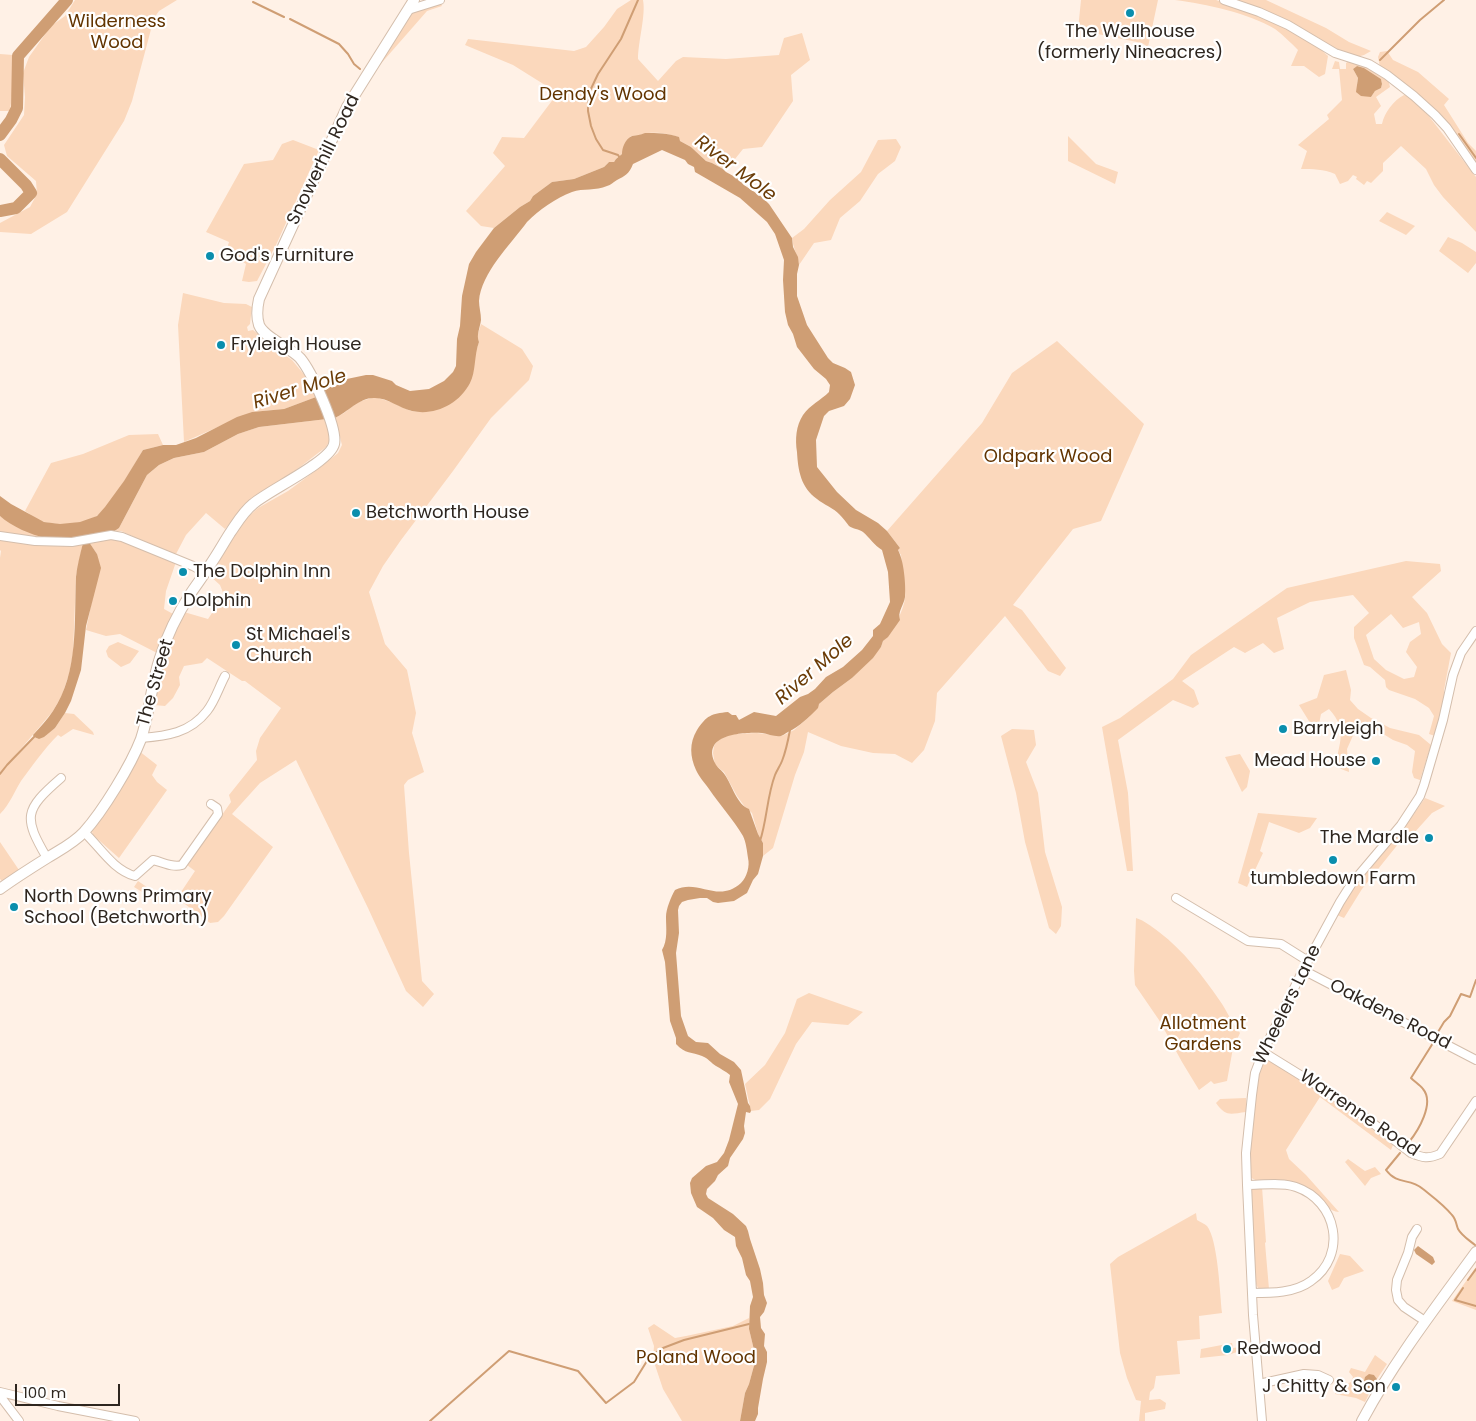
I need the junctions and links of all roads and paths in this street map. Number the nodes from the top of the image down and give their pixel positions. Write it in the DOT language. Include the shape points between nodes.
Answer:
graph roads {
  1 [pos="414,0"];
  2 [pos="437,0"];
  3 [pos="1224,0"];
  4 [pos="408,10"];
  5 [pos="1476,170"];
  6 [pos="332,423"];
  7 [pos="0,536"];
  8 [pos="205,573"];
  9 [pos="1476,631"];
  10 [pos="225,676"];
  11 [pos="141,738"];
  12 [pos="60,778"];
  13 [pos="211,804"];
  14 [pos="84,832"];
  15 [pos="47,858"];
  16 [pos="0,889"];
  17 [pos="1176,898"];
  18 [pos="1308,960"];
  19 [pos="1303,970"];
  20 [pos="1263,1052"];
  21 [pos="1476,1060"];
  22 [pos="1476,1101"];
  23 [pos="1247,1186"];
  24 [pos="1417,1229"];
  25 [pos="1476,1252"];
  26 [pos="1252,1293"];
  27 [pos="1425,1321"];
  28 [pos="1329,1380"];
  29 [pos="1259,1384"];
  30 [pos="0,1392"];
  31 [pos="0,1396"];
  32 [pos="19,1421"];
  33 [pos="135,1421"];
  34 [pos="1262,1421"];
  35 [pos="1362,1421"];
  1 -- 4 [label="street, Snowerhill Road"];
  2 -- 4 [label="street"];
  3 -- 5 [label="street" via="1288,25 1335,53 1369,64 1387,75 1435,115"];
  4 -- 6 [label="street, Snowerhill Road" via="347,107 259,299 259,327 299,357"];
  6 -- 8 [label="street, The Street" via="335,434 330,452 253,503"];
  7 -- 8 [label="street" via="72,542 111,535"];
  8 -- 11 [label="street, The Street" via="166,640"];
  9 -- 18 [label="street, Wheelers Lane" via="1461,653 1453,675 1420,796 1401,825 1352,883"];
  10 -- 11 [label="street" via="208,711 195,723 179,732"];
  11 -- 14 [label="street, The Street" via="124,773"];
  12 -- 15 [label="street" via="35,803 31,815 34,835"];
  13 -- 14 [label="street" via="217,808 218,814 182,865 174,867 153,860 135,876 118,867"];
  14 -- 15 [label="street, The Street"];
  15 -- 16 [label="street, The Street"];
  17 -- 18 [label="street" via="1248,941 1281,944"];
  18 -- 19 [label="street, Wheelers Lane"];
  19 -- 20 [label="street, Wheelers Lane"];
  19 -- 21 [label="street, Oakdene Road"];
  20 -- 22 [label="street, Warrenne Road" via="1352,1107 1422,1158 1440,1154"];
  20 -- 23 [label="street, Wheelers Lane" via="1255,1073 1252,1095 1246,1153"];
  23 -- 26 [label="street, Wheelers Lane"];
  23 -- 26 [label="street" via="1286,1185 1304,1190 1322,1205 1333,1230 1331,1256 1312,1281 1297,1289"];
  24 -- 27 [label="street" via="1396,1290 1398,1300"];
  25 -- 27 [label="street"];
  26 -- 29 [label="street, Wheelers Lane"];
  27 -- 35 [label="street" via="1376,1394"];
  28 -- 29 [label="street" via="1304,1374"];
  29 -- 34 [label="street, Wheelers Lane"];
  30 -- 33 [label="street"];
  31 -- 32 [label="street"];
}
